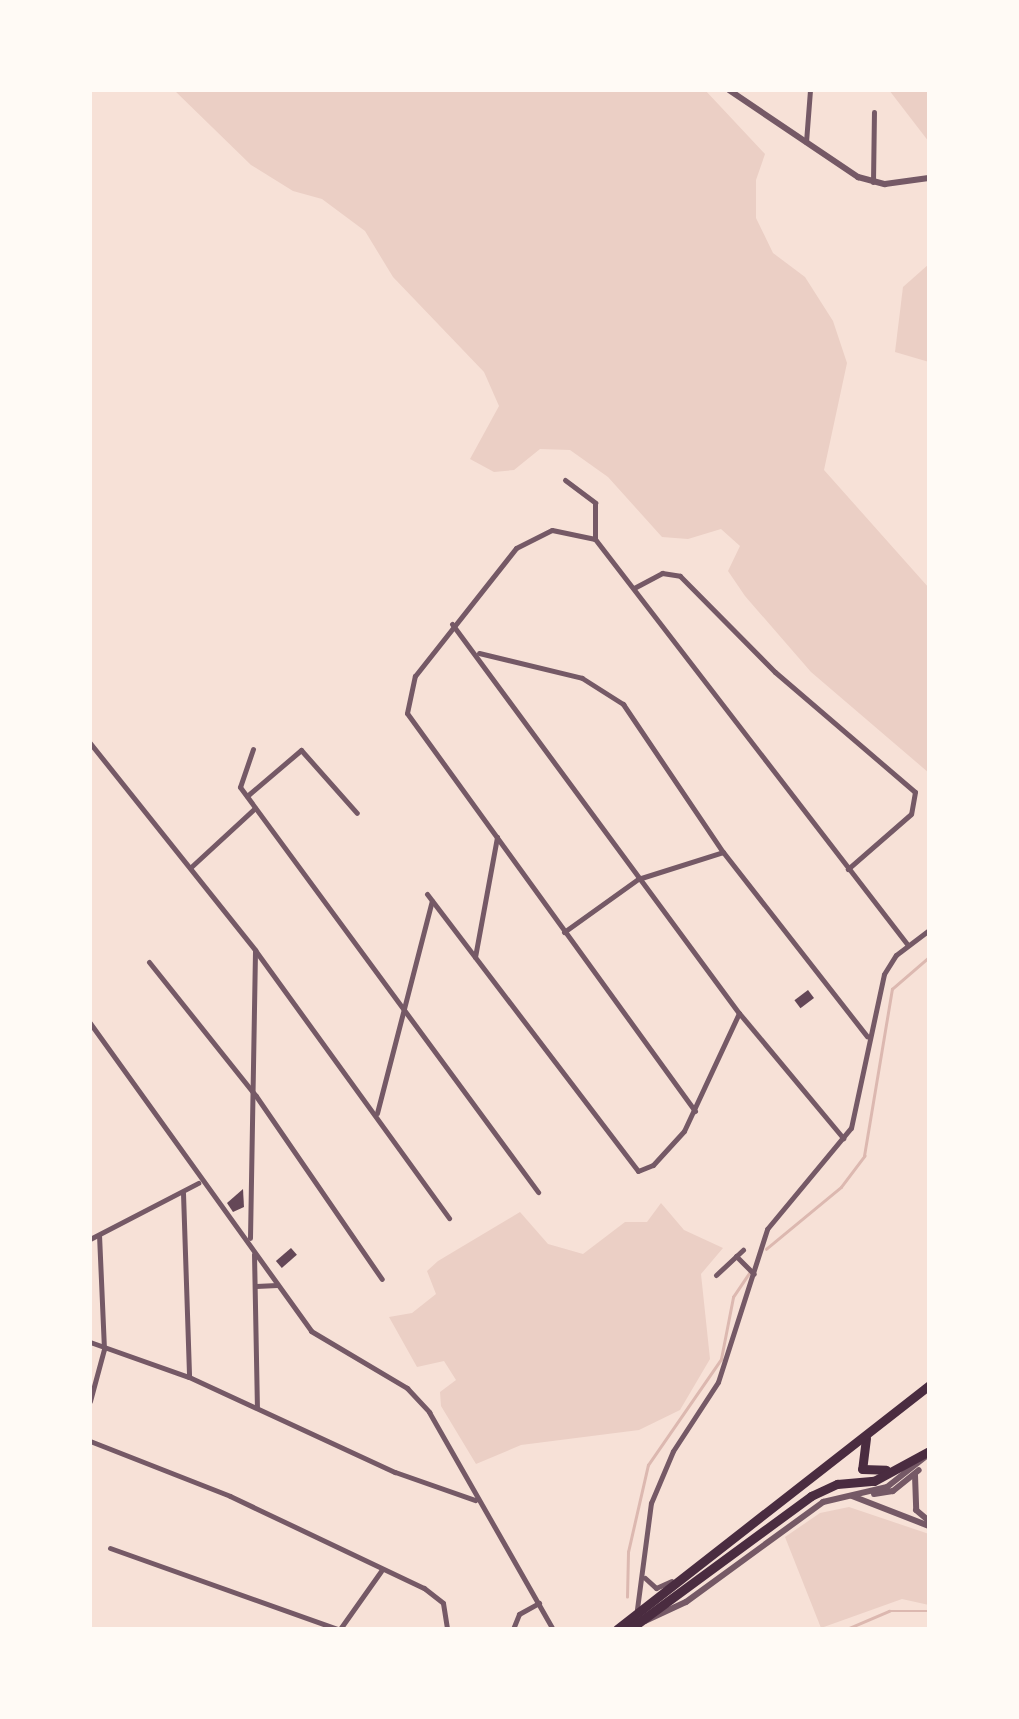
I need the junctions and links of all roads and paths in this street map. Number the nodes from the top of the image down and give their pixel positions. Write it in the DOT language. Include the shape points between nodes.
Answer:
graph roads {
  1 [pos="729,90"];
  2 [pos="810,90"];
  3 [pos="874,112"];
  4 [pos="806,145"];
  5 [pos="929,178"];
  6 [pos="873,182"];
  7 [pos="565,480"];
  8 [pos="595,539"];
  9 [pos="634,588"];
  10 [pos="452,624"];
  11 [pos="476,652"];
  12 [pos="90,744"];
  13 [pos="253,749"];
  14 [pos="248,796"];
  15 [pos="256,808"];
  16 [pos="356,812"];
  17 [pos="497,837"];
  18 [pos="723,852"];
  19 [pos="191,867"];
  20 [pos="848,869"];
  21 [pos="638,879"];
  22 [pos="929,930"];
  23 [pos="564,932"];
  24 [pos="907,944"];
  25 [pos="255,950"];
  26 [pos="475,957"];
  27 [pos="149,962"];
  28 [pos="400,1007"];
  29 [pos="738,1013"];
  30 [pos="90,1023"];
  31 [pos="867,1036"];
  32 [pos="256,1096"];
  33 [pos="695,1111"];
  34 [pos="378,1114"];
  35 [pos="843,1138"];
  36 [pos="199,1182"];
  37 [pos="538,1192"];
  38 [pos="183,1194"];
  39 [pos="449,1218"];
  40 [pos="98,1236"];
  41 [pos="90,1238"];
  42 [pos="250,1238"];
  43 [pos="743,1250"];
  44 [pos="254,1251"];
  45 [pos="736,1256"];
  46 [pos="754,1274"];
  47 [pos="716,1275"];
  48 [pos="382,1279"];
  49 [pos="256,1286"];
  50 [pos="280,1286"];
  51 [pos="90,1342"];
  52 [pos="104,1348"];
  53 [pos="189,1376"];
  54 [pos="929,1388"];
  55 [pos="90,1401"];
  56 [pos="256,1408"];
  57 [pos="866,1435"];
  58 [pos="90,1441"];
  59 [pos="929,1454"];
  60 [pos="910,1462"];
  61 [pos="915,1475"];
  62 [pos="868,1493"];
  63 [pos="850,1495"];
  64 [pos="478,1500"];
  65 [pos="929,1524"];
  66 [pos="110,1548"];
  67 [pos="704,1560"];
  68 [pos="381,1571"];
  69 [pos="644,1575"];
  70 [pos="539,1603"];
  71 [pos="636,1612"];
  72 [pos="632,1627"];
  73 [pos="338,1629"];
  74 [pos="448,1629"];
  75 [pos="513,1629"];
  76 [pos="553,1629"];
  77 [pos="617,1629"];
  1 -- 4 [label="street"];
  2 -- 4 [label="street"];
  3 -- 6 [label="street"];
  4 -- 6 [label="street"];
  5 -- 6 [label="street"];
  7 -- 8 [label="street" via="594,504"];
  8 -- 9 [label="street"];
  8 -- 10 [label="street" via="552,530 528,540 500,562"];
  9 -- 20 [label="street"];
  9 -- 20 [label="street" via="662,573 688,582 788,684 915,792 911,814"];
  10 -- 11 [label="street"];
  10 -- 17 [label="street" via="416,676 406,706"];
  11 -- 18 [label="street" via="601,686 652,743"];
  11 -- 21 [label="street"];
  12 -- 19 [label="street"];
  13 -- 14 [label="street" via="238,780"];
  14 -- 15 [label="street"];
  14 -- 16 [label="street" via="301,750"];
  15 -- 19 [label="street"];
  15 -- 28 [label="street"];
  17 -- 23 [label="street"];
  17 -- 26 [label="street"];
  18 -- 21 [label="street"];
  18 -- 31 [label="street"];
  19 -- 25 [label="street"];
  20 -- 24 [label="street"];
  21 -- 23 [label="street"];
  21 -- 29 [label="street"];
  22 -- 24 [label="street"];
  23 -- 33 [label="street"];
  24 -- 31 [label="street" via="884,974"];
  25 -- 32 [label="street"];
  25 -- 34 [label="street"];
  26 -- 28 [label="street" via="430,897"];
  26 -- 33 [label="street" via="628,1164 642,1171 653,1165"];
  27 -- 32 [label="street"];
  28 -- 34 [label="street"];
  28 -- 37 [label="street"];
  29 -- 33 [label="street"];
  29 -- 35 [label="street"];
  30 -- 36 [label="street"];
  31 -- 35 [label="street" via="851,1128"];
  32 -- 42 [label="street"];
  32 -- 48 [label="street"];
  34 -- 39 [label="street"];
  35 -- 46 [label="street" via="767,1228"];
  36 -- 38 [label="street"];
  36 -- 42 [label="street"];
  38 -- 40 [label="street"];
  38 -- 53 [label="street"];
  40 -- 41 [label="street"];
  40 -- 52 [label="street"];
  42 -- 44 [label="street"];
  43 -- 45 [label="street"];
  44 -- 49 [label="street"];
  44 -- 50 [label="street"];
  45 -- 46 [label="street"];
  45 -- 47 [label="street"];
  46 -- 69 [label="street" via="718,1382 673,1450 651,1503"];
  49 -- 50 [label="street"];
  49 -- 56 [label="street"];
  50 -- 64 [label="street" via="318,1339 380,1370 420,1401"];
  51 -- 52 [label="street"];
  52 -- 53 [label="street"];
  52 -- 55 [label="street"];
  53 -- 56 [label="street"];
  54 -- 57 [label="highway"];
  56 -- 64 [label="street" via="395,1472"];
  57 -- 60 [label="highway" via="860,1462 866,1473"];
  57 -- 67 [label="highway"];
  58 -- 68 [label="street" via="230,1496"];
  59 -- 60 [label="highway"];
  59 -- 61 [label="street"];
  59 -- 62 [label="street" via="903,1478"];
  60 -- 72 [label="highway" via="874,1480 837,1484 810,1496"];
  61 -- 62 [label="street" via="893,1491"];
  61 -- 65 [label="street" via="914,1502"];
  62 -- 63 [label="street"];
  63 -- 65 [label="street"];
  63 -- 72 [label="street" via="823,1502 686,1602"];
  64 -- 70 [label="street"];
  66 -- 73 [label="street"];
  67 -- 69 [label="street" via="660,1588"];
  67 -- 71 [label="highway"];
  68 -- 73 [label="street"];
  68 -- 74 [label="street" via="437,1596"];
  69 -- 71 [label="street"];
  70 -- 75 [label="street" via="519,1614"];
  70 -- 76 [label="street"];
  71 -- 77 [label="highway"];
}
